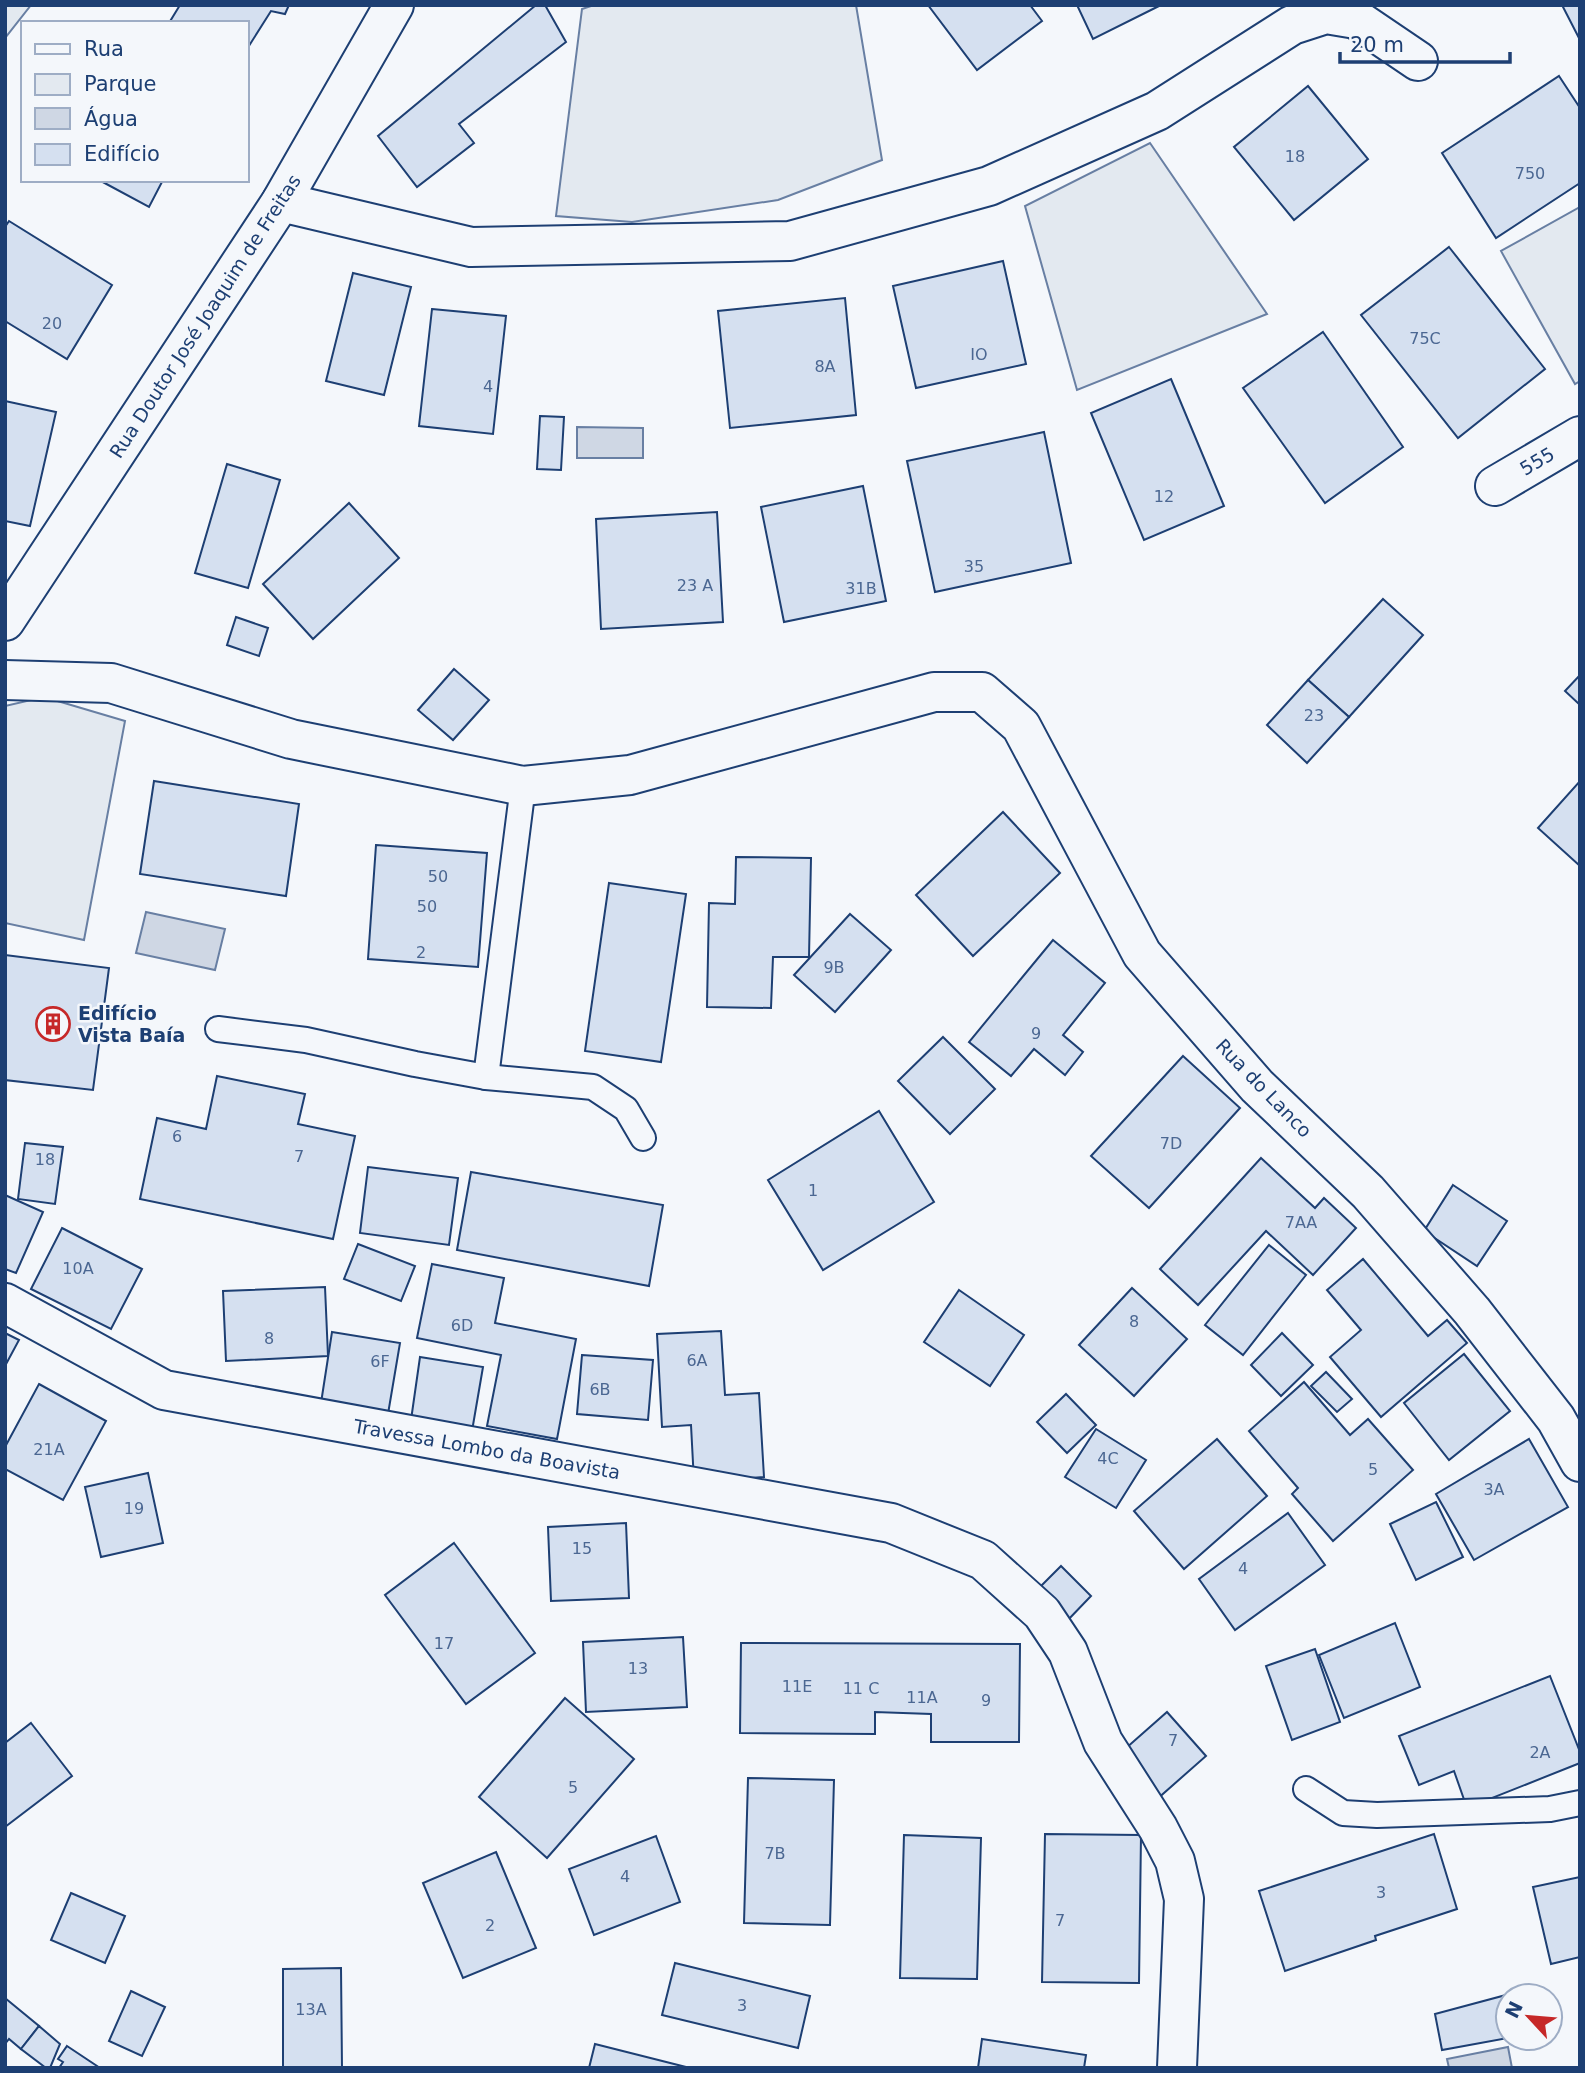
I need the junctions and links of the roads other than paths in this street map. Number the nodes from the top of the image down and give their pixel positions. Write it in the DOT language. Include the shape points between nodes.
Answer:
graph roads {
  1 [pos="394,5"];
  2 [pos="1418,61"];
  3 [pos="281,202"];
  4 [pos="1580,436"];
  5 [pos="1495,486"];
  6 [pos="5,621"];
  7 [pos="5,680"];
  8 [pos="523,786"];
  9 [pos="218,1029"];
  10 [pos="486,1077"];
  11 [pos="643,1138"];
  12 [pos="5,1303"];
  13 [pos="1580,1462"];
  14 [pos="1307,1789"];
  15 [pos="1580,1803"];
  16 [pos="1177,2068"];
  1 -- 3 [label="street, Rua Doutor José Joaquim de Freitas"];
  2 -- 3 [label="street" via="1356,19 1326,14 1292,25 1157,111 989,186 790,241 471,247"];
  3 -- 6 [label="street, Rua Doutor José Joaquim de Freitas"];
  4 -- 5 [label="street, 555"];
  7 -- 8 [label="street" via="111,683 291,739"];
  8 -- 10 [label="lane"];
  8 -- 13 [label="street, Rua do Lanco" via="630,775 934,692 982,692 1021,726 1142,954 1257,1086 1368,1192 1472,1311 1556,1419"];
  9 -- 10 [label="lane" via="306,1040"];
  10 -- 11 [label="lane" via="593,1087 626,1110"];
  12 -- 16 [label="street, Travessa Lombo da Boavista" via="164,1390 891,1523 984,1560 1042,1613 1068,1652 1103,1742 1175,1861 1184,1899"];
  14 -- 15 [label="lane" via="1343,1813 1550,1809"];
}
